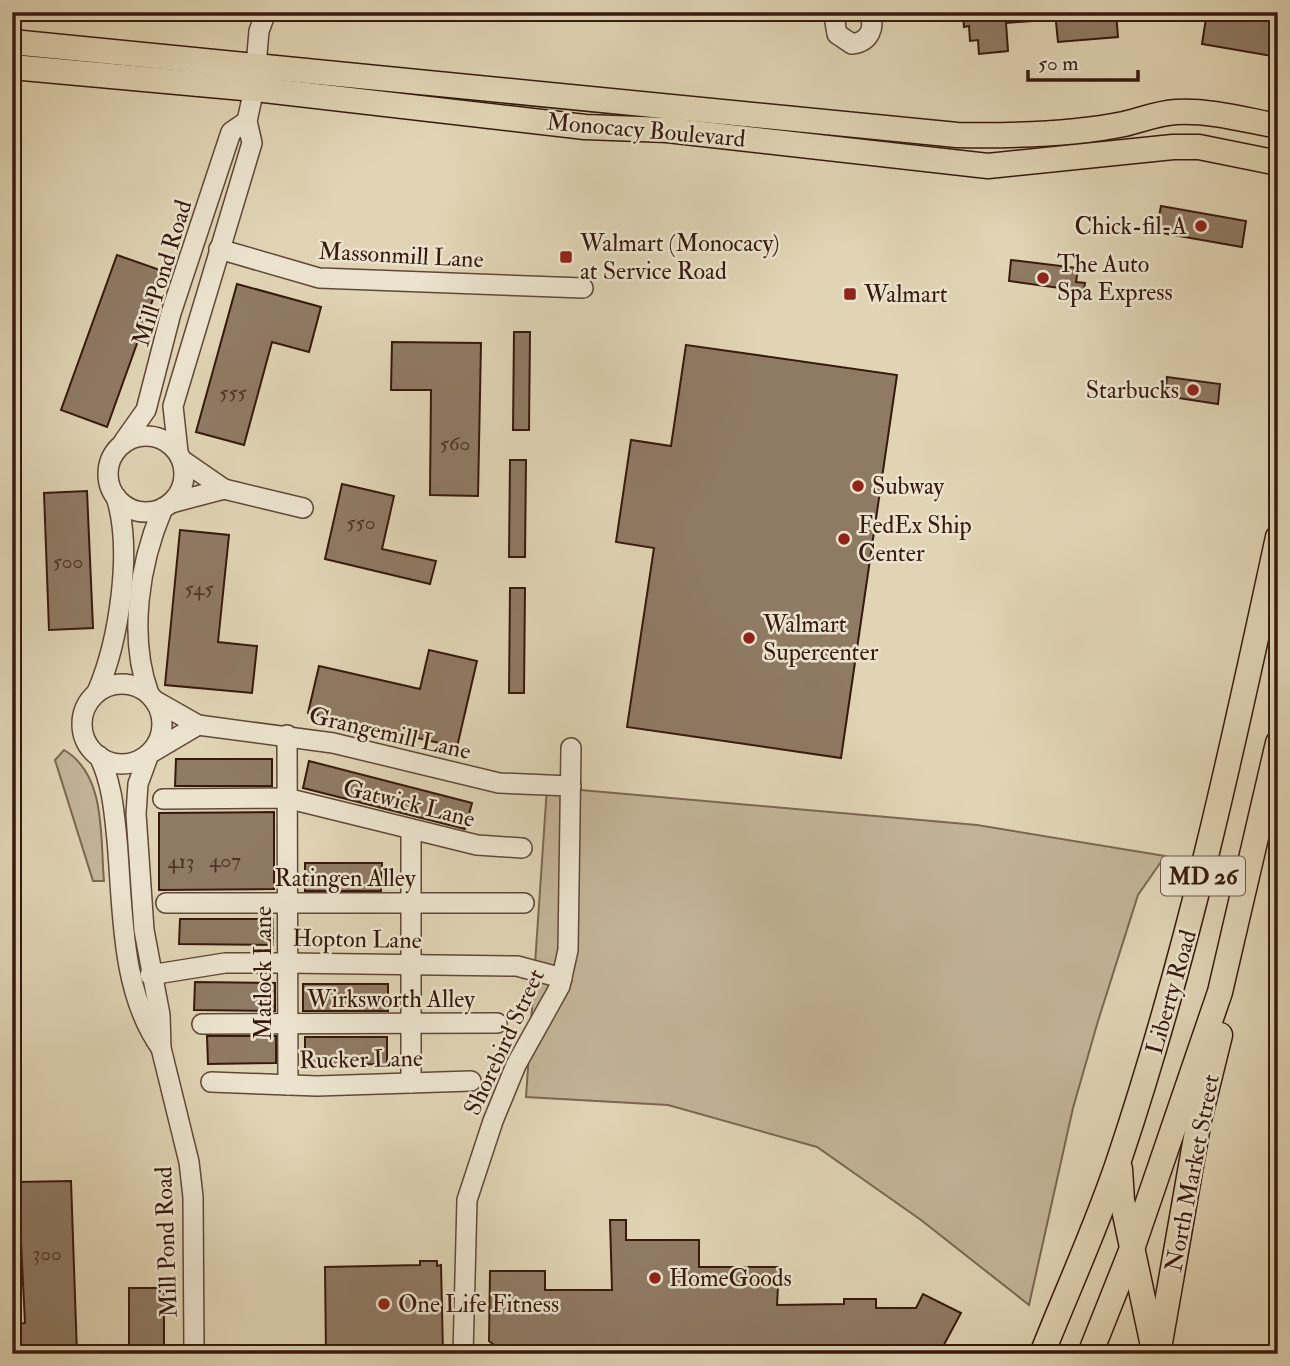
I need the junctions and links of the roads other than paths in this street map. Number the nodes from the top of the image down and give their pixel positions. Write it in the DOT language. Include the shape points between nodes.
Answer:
graph roads {
  1 [pos="266,12"];
  2 [pos="868,12"];
  3 [pos="831,15"];
  4 [pos="12,42"];
  5 [pos="12,67"];
  6 [pos="256,76"];
  7 [pos="247,121"];
  8 [pos="1278,126"];
  9 [pos="1278,163"];
  10 [pos="219,250"];
  11 [pos="583,288"];
  12 [pos="124,442"];
  13 [pos="180,456"];
  14 [pos="224,489"];
  15 [pos="116,498"];
  16 [pos="167,505"];
  17 [pos="303,508"];
  18 [pos="1278,537"];
  19 [pos="97,692"];
  20 [pos="152,697"];
  21 [pos="198,725"];
  22 [pos="287,735"];
  23 [pos="1278,743"];
  24 [pos="571,748"];
  25 [pos="149,754"];
  26 [pos="99,756"];
  27 [pos="571,786"];
  28 [pos="286,798"];
  29 [pos="163,799"];
  30 [pos="411,829"];
  31 [pos="522,848"];
  32 [pos="412,902"];
  33 [pos="166,903"];
  34 [pos="287,903"];
  35 [pos="524,903"];
  36 [pos="287,963"];
  37 [pos="412,965"];
  38 [pos="150,975"];
  39 [pos="562,978"];
  40 [pos="1220,992"];
  41 [pos="497,1023"];
  42 [pos="202,1024"];
  43 [pos="288,1024"];
  44 [pos="412,1024"];
  45 [pos="161,1048"];
  46 [pos="471,1081"];
  47 [pos="211,1082"];
  48 [pos="411,1083"];
  49 [pos="288,1085"];
  50 [pos="1119,1160"];
  51 [pos="1133,1246"];
  52 [pos="194,1354"];
  53 [pos="463,1354"];
  54 [pos="1042,1354"];
  55 [pos="1090,1354"];
  56 [pos="1156,1354"];
  1 -- 6 [label="street, Mill Pond Road" via="259,31"];
  2 -- 3 [label="street" via="872,31 858,43 841,39"];
  4 -- 6 [label="main road, Monocacy Boulevard"];
  5 -- 6 [label="main road, Monocacy Boulevard"];
  6 -- 7 [label="street, Mill Pond Road"];
  6 -- 8 [label="main road, Monocacy Boulevard" via="957,135 1072,130 1175,112"];
  6 -- 9 [label="main road, Monocacy Boulevard" via="585,127 667,130 988,166 1173,147 1199,147"];
  7 -- 10 [label="street, Mill Pond Road" via="252,143"];
  7 -- 12 [label="street, Mill Pond Road" via="231,132 171,313 149,400"];
  10 -- 11 [label="street, Massonmill Lane" via="319,278"];
  10 -- 13 [label="street, Mill Pond Road" via="173,406"];
  12 -- 13 [label="street" via="148,435 170,443"];
  12 -- 15 [label="street, Mill Pond Road" via="107,470"];
  13 -- 14 [label="street"];
  13 -- 16 [label="street, Mill Pond Road" via="183,486"];
  14 -- 16 [label="street"];
  14 -- 17 [label="street"];
  15 -- 16 [label="street" via="136,511"];
  15 -- 19 [label="street, Mill Pond Road" via="122,518 119,592 111,650"];
  16 -- 20 [label="street, Mill Pond Road" via="151,535 138,634 139,667"];
  18 -- 50 [label="main road, Liberty Road / MD 26" via="1205,871"];
  19 -- 20 [label="street" via="129,684"];
  19 -- 26 [label="street, Mill Pond Road" via="81,720 85,742"];
  20 -- 21 [label="street"];
  20 -- 25 [label="street, Mill Pond Road" via="163,724"];
  21 -- 22 [label="street, Grangemill Lane"];
  21 -- 25 [label="street"];
  22 -- 27 [label="street, Grangemill Lane" via="499,783"];
  22 -- 28 [label="street, Matlock Lane"];
  23 -- 40 [label="main road, Liberty Road / MD 26"];
  24 -- 27 [label="street, Shorebird Street"];
  25 -- 26 [label="street" via="123,765"];
  25 -- 38 [label="street, Mill Pond Road" via="138,784 136,814"];
  26 -- 45 [label="street, Mill Pond Road" via="111,787 136,995 144,1024"];
  27 -- 39 [label="street, Shorebird Street" via="568,950"];
  28 -- 29 [label="street, Gatwick Lane"];
  28 -- 30 [label="street, Gatwick Lane"];
  28 -- 34 [label="street, Matlock Lane"];
  30 -- 31 [label="street, Gatwick Lane" via="477,845"];
  30 -- 32 [label="street"];
  32 -- 34 [label="street, Ratingen Alley"];
  32 -- 35 [label="street, Ratingen Alley"];
  32 -- 37 [label="street"];
  33 -- 34 [label="street, Ratingen Alley"];
  34 -- 36 [label="street, Matlock Lane"];
  36 -- 37 [label="street, Hopton Lane"];
  36 -- 38 [label="street, Hopton Lane" via="225,964"];
  36 -- 43 [label="street, Matlock Lane"];
  37 -- 39 [label="street, Hopton Lane" via="517,966"];
  37 -- 44 [label="street"];
  38 -- 45 [label="street, Mill Pond Road" via="160,1015"];
  39 -- 53 [label="street, Shorebird Street" via="516,1065 467,1200"];
  40 -- 51 [label="main road, Liberty Road / MD 26"];
  40 -- 56 [label="main road, North Market Street" via="1225,1016 1199,1120"];
  41 -- 44 [label="street, Wirksworth Alley"];
  42 -- 43 [label="street, Wirksworth Alley"];
  43 -- 44 [label="street, Wirksworth Alley"];
  43 -- 49 [label="street, Matlock Lane"];
  44 -- 48 [label="street"];
  45 -- 52 [label="street, Mill Pond Road" via="193,1197"];
  46 -- 48 [label="street, Rucker Lane"];
  47 -- 49 [label="street, Rucker Lane"];
  48 -- 49 [label="street, Rucker Lane"];
  50 -- 51 [label="main road, North Market Street"];
  50 -- 54 [label="main road, Liberty Road / MD 26"];
  51 -- 55 [label="main road, Liberty Road / MD 26"];
  51 -- 56 [label="main road, North Market Street"];
}
